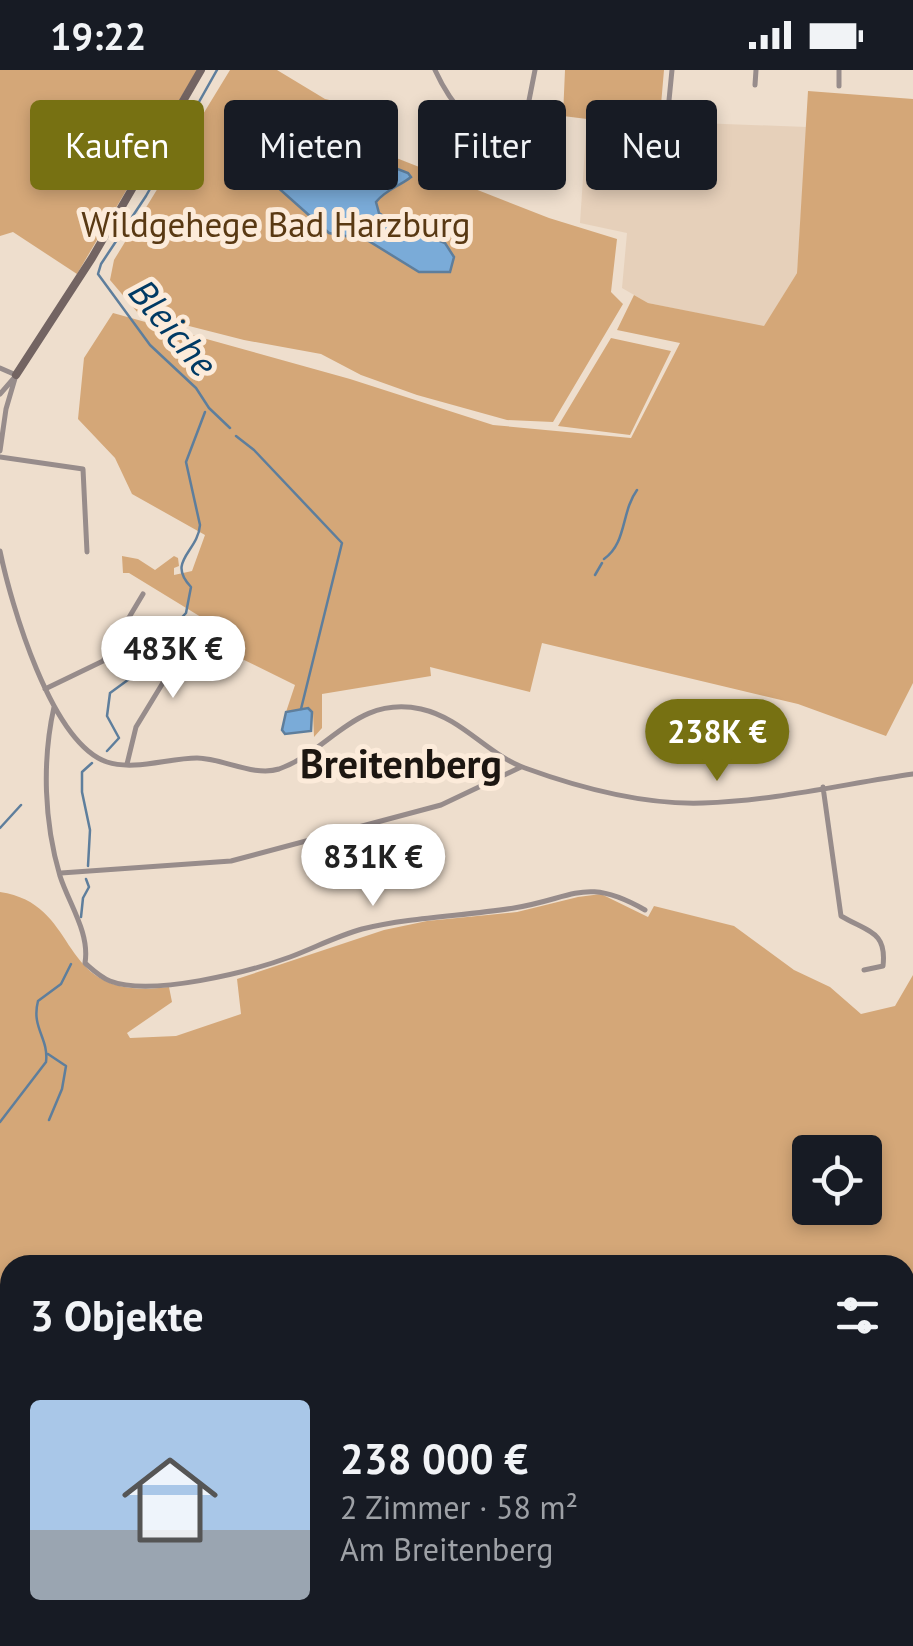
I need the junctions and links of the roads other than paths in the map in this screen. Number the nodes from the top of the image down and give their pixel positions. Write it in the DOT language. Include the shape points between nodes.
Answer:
graph roads {
  1 [pos="202,70"];
  2 [pos="435,70"];
  3 [pos="535,70"];
  4 [pos="672,70"];
  5 [pos="756,70"];
  6 [pos="839,70"];
  7 [pos="755,85"];
  8 [pos="839,86"];
  9 [pos="669,100"];
  10 [pos="0,368"];
  11 [pos="16,375"];
  12 [pos="0,394"];
  13 [pos="0,454"];
  14 [pos="0,552"];
  15 [pos="87,552"];
  16 [pos="144,594"];
  17 [pos="233,664"];
  18 [pos="44,689"];
  19 [pos="54,707"];
  20 [pos="127,764"];
  21 [pos="521,767"];
  22 [pos="913,774"];
  23 [pos="823,787"];
  24 [pos="59,873"];
  25 [pos="645,910"];
  26 [pos="864,970"];
  1 -- 11 [label="street"];
  2 -- 3 [label="street" via="463,114 513,148 522,140"];
  4 -- 9 [label="street"];
  5 -- 7 [label="street"];
  6 -- 8 [label="street"];
  10 -- 11 [label="street"];
  11 -- 12 [label="street"];
  11 -- 13 [label="street"];
  13 -- 15 [label="street" via="83,470"];
  14 -- 18 [label="street"];
  16 -- 18 [label="street" via="103,661"];
  17 -- 20 [label="street" via="178,658 136,727"];
  18 -- 19 [label="street"];
  19 -- 20 [label="street" via="96,756"];
  19 -- 24 [label="street" via="45,764"];
  20 -- 21 [label="street" via="208,758 276,770 354,718 419,708"];
  21 -- 23 [label="street" via="676,802"];
  21 -- 24 [label="street" via="441,804 231,861"];
  22 -- 23 [label="street"];
  23 -- 26 [label="street" via="841,916 885,947 883,966"];
  24 -- 25 [label="street" via="88,947 85,963 110,981 143,986 249,970 357,930 586,890 606,891"];
}
